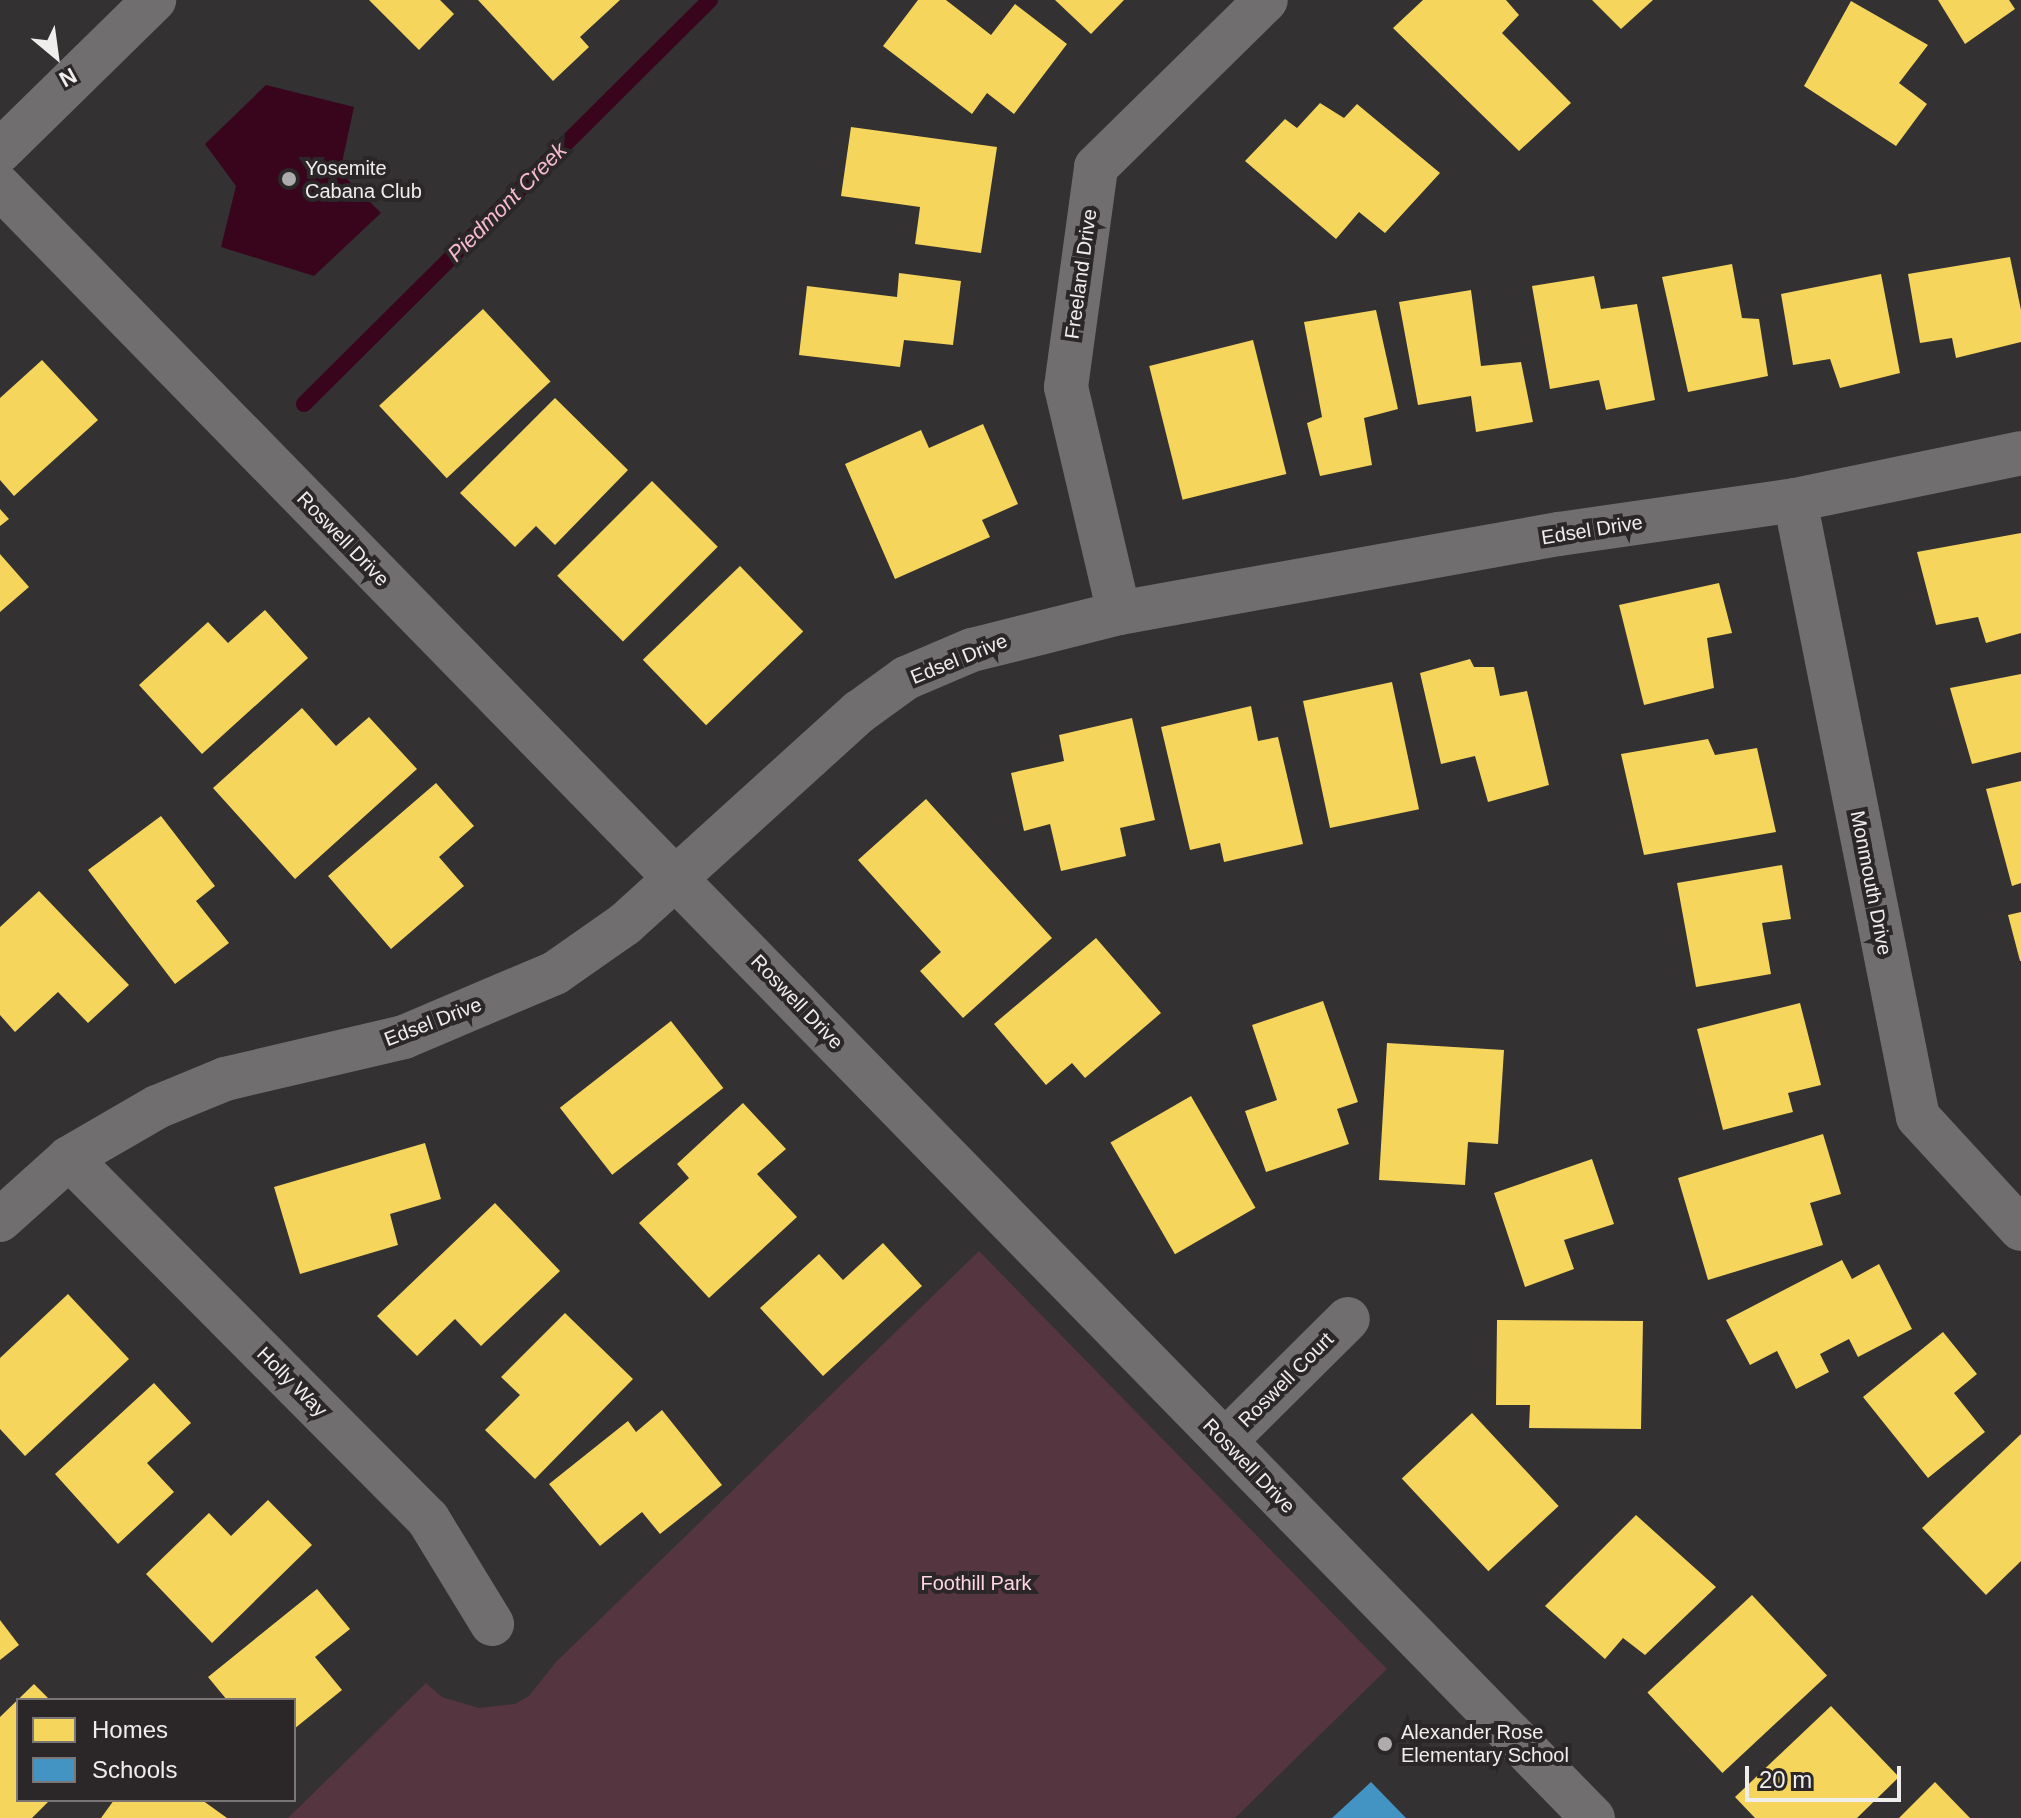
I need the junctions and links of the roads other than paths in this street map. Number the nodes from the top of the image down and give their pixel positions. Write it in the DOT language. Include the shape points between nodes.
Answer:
graph roads {
  1 [pos="154,0"];
  2 [pos="1266,0"];
  3 [pos="0,151"];
  4 [pos="0,187"];
  5 [pos="2021,453"];
  6 [pos="1795,500"];
  7 [pos="1119,613"];
  8 [pos="677,880"];
  9 [pos="69,1158"];
  10 [pos="0,1220"];
  11 [pos="2021,1229"];
  12 [pos="1348,1319"];
  13 [pos="1225,1441"];
  14 [pos="492,1624"];
  15 [pos="1593,1818"];
  1 -- 3 [label="street"];
  2 -- 7 [label="street, Freeland Drive" via="1096,167 1066,387"];
  4 -- 8 [label="street, Roswell Drive"];
  5 -- 6 [label="street, Edsel Drive"];
  6 -- 7 [label="street, Edsel Drive" via="1559,534"];
  6 -- 11 [label="street, Monmouth Drive" via="1918,1117"];
  7 -- 8 [label="street, Edsel Drive" via="1022,634 906,678 808,756"];
  8 -- 9 [label="street, Edsel Drive" via="604,942 555,973 404,1037 225,1079 157,1107"];
  8 -- 13 [label="street, Roswell Drive"];
  9 -- 10 [label="street, Edsel Drive"];
  9 -- 14 [label="street, Holly Way" via="428,1519"];
  12 -- 13 [label="street, Roswell Court"];
  13 -- 15 [label="street, Roswell Drive"];
}
